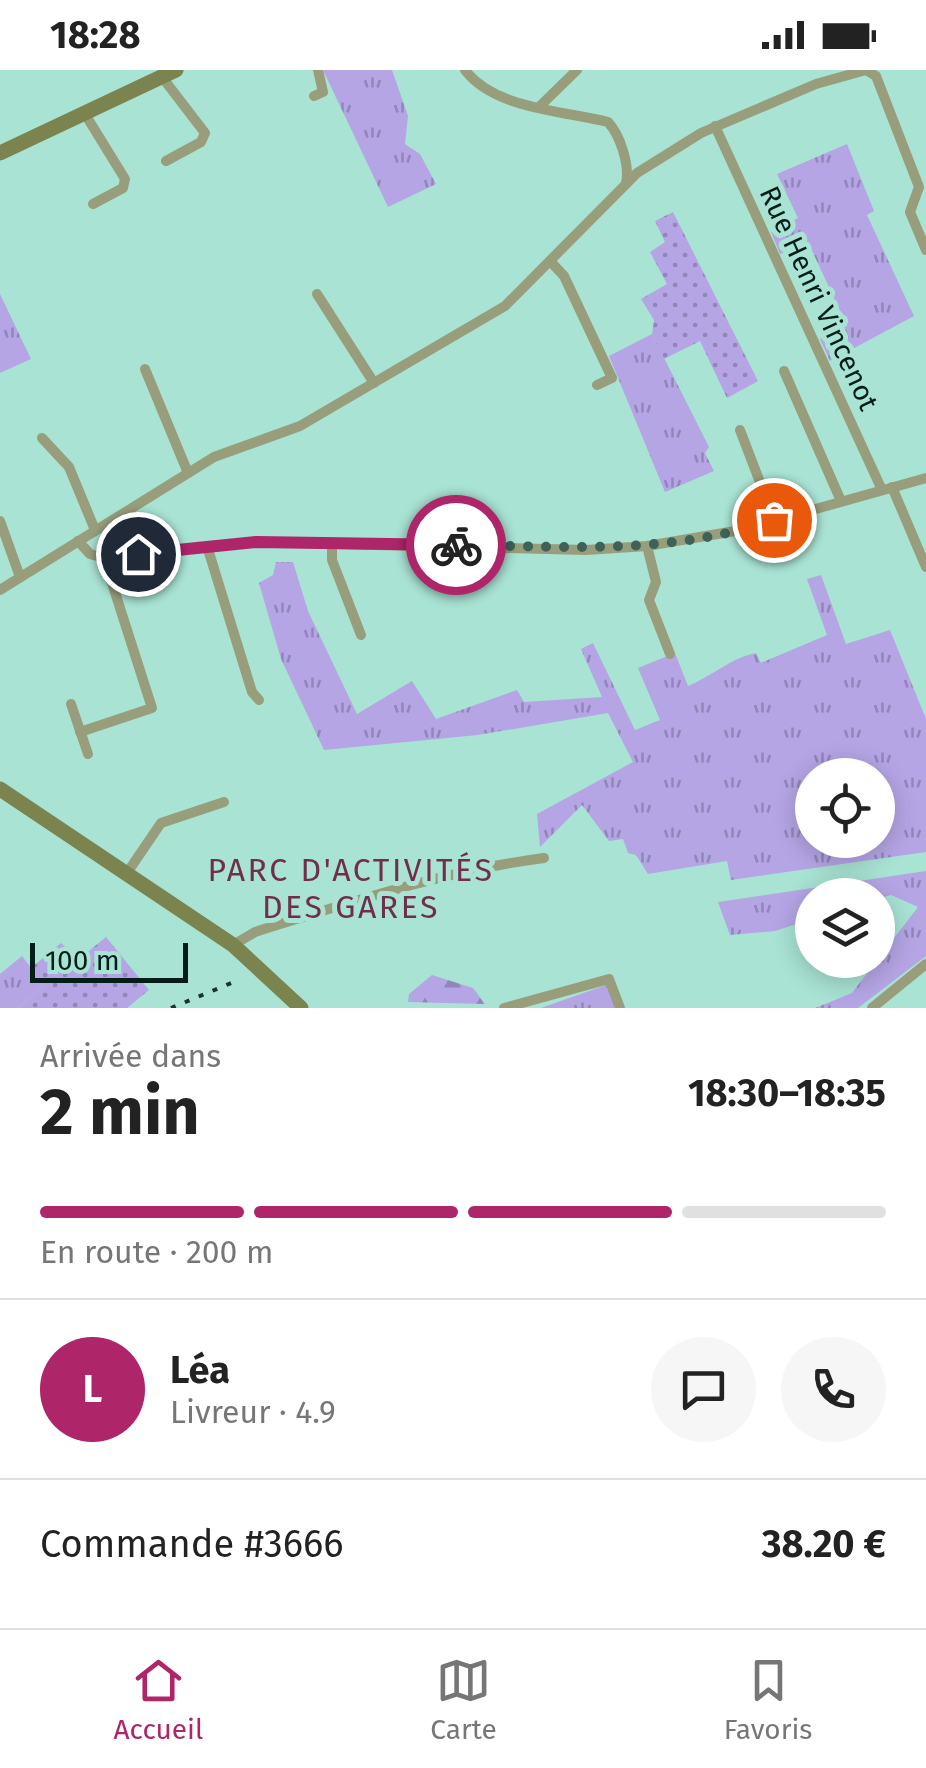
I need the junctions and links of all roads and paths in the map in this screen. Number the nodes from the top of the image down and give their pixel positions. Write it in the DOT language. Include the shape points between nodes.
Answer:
graph roads {
  1 [pos="318,70"];
  2 [pos="465,70"];
  3 [pos="577,70"];
  4 [pos="873,70"];
  5 [pos="169,73"];
  6 [pos="314,96"];
  7 [pos="540,107"];
  8 [pos="85,114"];
  9 [pos="716,126"];
  10 [pos="0,153"];
  11 [pos="166,161"];
  12 [pos="626,184"];
  13 [pos="93,204"];
  14 [pos="926,250"];
  15 [pos="550,261"];
  16 [pos="317,294"];
  17 [pos="145,369"];
  18 [pos="784,371"];
  19 [pos="374,383"];
  20 [pos="597,385"];
  21 [pos="740,430"];
  22 [pos="42,438"];
  23 [pos="188,473"];
  24 [pos="926,478"];
  25 [pos="887,488"];
  26 [pos="842,501"];
  27 [pos="774,520"];
  28 [pos="0,521"];
  29 [pos="96,530"];
  30 [pos="78,541"];
  31 [pos="332,543"];
  32 [pos="207,546"];
  33 [pos="647,546"];
  34 [pos="104,558"];
  35 [pos="926,567"];
  36 [pos="20,577"];
  37 [pos="2,586"];
  38 [pos="361,635"];
  39 [pos="670,654"];
  40 [pos="260,700"];
  41 [pos="71,704"];
  42 [pos="80,732"];
  43 [pos="88,754"];
  44 [pos="0,788"];
  45 [pos="224,802"];
  46 [pos="544,858"];
  47 [pos="127,873"];
  48 [pos="232,945"];
  49 [pos="926,964"];
  50 [pos="301,1008"];
  51 [pos="504,1008"];
  52 [pos="620,1008"];
  53 [pos="872,1008"];
  1 -- 6 [label="street" via="324,85"];
  2 -- 7 [label="street" via="491,91"];
  3 -- 7 [label="street"];
  4 -- 9 [label="street" via="826,80"];
  4 -- 14 [label="street" via="919,187 910,212"];
  5 -- 8 [label="main road"];
  5 -- 11 [label="street" via="205,134"];
  7 -- 12 [label="street" via="608,122"];
  8 -- 10 [label="main road"];
  8 -- 13 [label="street" via="126,178 123,188"];
  9 -- 12 [label="street"];
  9 -- 25 [label="street, Rue Henri Vincenot"];
  12 -- 15 [label="street"];
  15 -- 19 [label="street" via="505,306"];
  15 -- 20 [label="street" via="564,276 612,378"];
  16 -- 19 [label="street"];
  17 -- 23 [label="street"];
  18 -- 26 [label="street"];
  19 -- 23 [label="street" via="281,435"];
  21 -- 27 [label="street"];
  22 -- 29 [label="street" via="69,467"];
  23 -- 29 [label="street"];
  24 -- 25 [label="street"];
  25 -- 26 [label="street"];
  25 -- 35 [label="street, Rue Henri Vincenot"];
  26 -- 27 [label="street"];
  27 -- 33 [label="street"];
  28 -- 36 [label="street"];
  29 -- 30 [label="street"];
  30 -- 34 [label="street"];
  30 -- 36 [label="street"];
  31 -- 32 [label="street"];
  31 -- 33 [label="street"];
  31 -- 38 [label="street" via="332,560"];
  32 -- 34 [label="street"];
  32 -- 40 [label="street"];
  33 -- 39 [label="street" via="656,582 649,600"];
  34 -- 42 [label="street" via="152,708"];
  36 -- 37 [label="street"];
  41 -- 42 [label="street"];
  42 -- 43 [label="street"];
  44 -- 47 [label="main road"];
  45 -- 47 [label="street" via="161,822"];
  46 -- 48 [label="street" via="413,882 254,932"];
  47 -- 48 [label="main road"];
  48 -- 50 [label="main road"];
  49 -- 53 [label="street"];
  51 -- 52 [label="street" via="609,979"];
}
